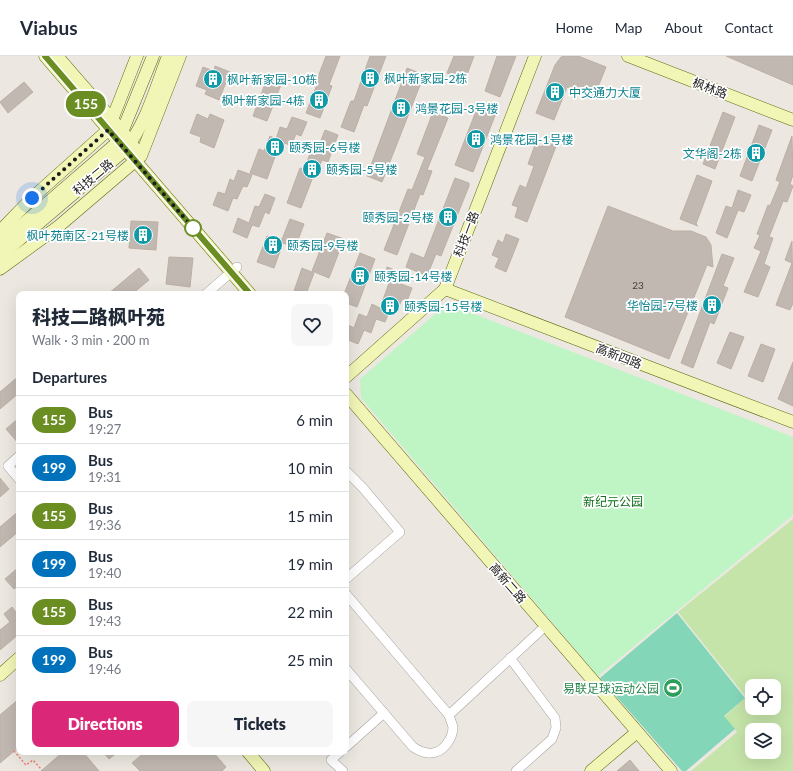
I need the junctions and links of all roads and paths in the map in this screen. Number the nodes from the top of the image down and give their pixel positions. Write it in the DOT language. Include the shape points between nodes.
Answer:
graph roads {
  1 [pos="45,56"];
  2 [pos="57,56"];
  3 [pos="138,56"];
  4 [pos="152,56"];
  5 [pos="168,56"];
  6 [pos="180,56"];
  7 [pos="535,56"];
  8 [pos="628,56"];
  9 [pos="793,120"];
  10 [pos="110,125"];
  11 [pos="124,142"];
  12 [pos="138,158"];
  13 [pos="0,231"];
  14 [pos="0,244"];
  15 [pos="0,256"];
  16 [pos="0,269"];
  17 [pos="234,270"];
  18 [pos="445,289"];
  19 [pos="210,291"];
  20 [pos="248,291"];
  21 [pos="257,291"];
  22 [pos="349,374"];
  23 [pos="349,398"];
  24 [pos="349,408"];
  25 [pos="793,422"];
  26 [pos="16,459"];
  27 [pos="349,474"];
  28 [pos="16,475"];
  29 [pos="349,576"];
  30 [pos="349,598"];
  31 [pos="540,631"];
  32 [pos="510,658"];
  33 [pos="16,661"];
  34 [pos="349,672"];
  35 [pos="0,675"];
  36 [pos="384,713"];
  37 [pos="449,715"];
  38 [pos="634,734"];
  39 [pos="349,744"];
  40 [pos="14,751"];
  41 [pos="16,753"];
  42 [pos="17,755"];
  43 [pos="251,755"];
  44 [pos="337,755"];
  45 [pos="42,770"];
  46 [pos="264,771"];
  47 [pos="343,771"];
  48 [pos="516,771"];
  49 [pos="591,771"];
  50 [pos="660,771"];
  51 [pos="670,771"];
  1 -- 10 [label="street"];
  2 -- 10 [label="street"];
  3 -- 10 [label="street"];
  4 -- 11 [label="street, 科技二路"];
  5 -- 11 [label="street, 科技二路" via="145,116"];
  6 -- 12 [label="street"];
  7 -- 18 [label="street, 科技一路"];
  8 -- 9 [label="street, 枫林路"];
  10 -- 11 [label="street"];
  10 -- 13 [label="street"];
  11 -- 12 [label="street"];
  11 -- 14 [label="street, 科技二路"];
  11 -- 15 [label="street, 科技二路"];
  12 -- 16 [label="street" via="59,226"];
  12 -- 17 [label="street"];
  17 -- 19 [label="street"];
  17 -- 20 [label="street"];
  17 -- 21 [label="street"];
  18 -- 22 [label="street, 科技一路"];
  18 -- 25 [label="street, 高新四路"];
  23 -- 38 [label="street, 高新二路"];
  24 -- 31 [label="street, 高新二路"];
  26 -- 28 [label="street" via="8,466"];
  27 -- 29 [label="street" via="400,532"];
  30 -- 37 [label="street"];
  31 -- 32 [label="street"];
  31 -- 38 [label="street, 高新二路"];
  32 -- 37 [label="street"];
  32 -- 48 [label="street" via="555,718 556,728 552,739"];
  33 -- 35 [label="street"];
  34 -- 36 [label="street"];
  36 -- 37 [label="street" via="413,747 430,754 441,751 450,740 453,728"];
  36 -- 39 [label="street"];
  38 -- 49 [label="street"];
  38 -- 50 [label="street, 高新二路"];
  38 -- 51 [label="street, 高新二路"];
  40 -- 41 [label="path"];
  42 -- 45 [label="path" via="26,765 33,760"];
  43 -- 46 [label="street"];
  44 -- 47 [label="street" via="331,760"];
}
